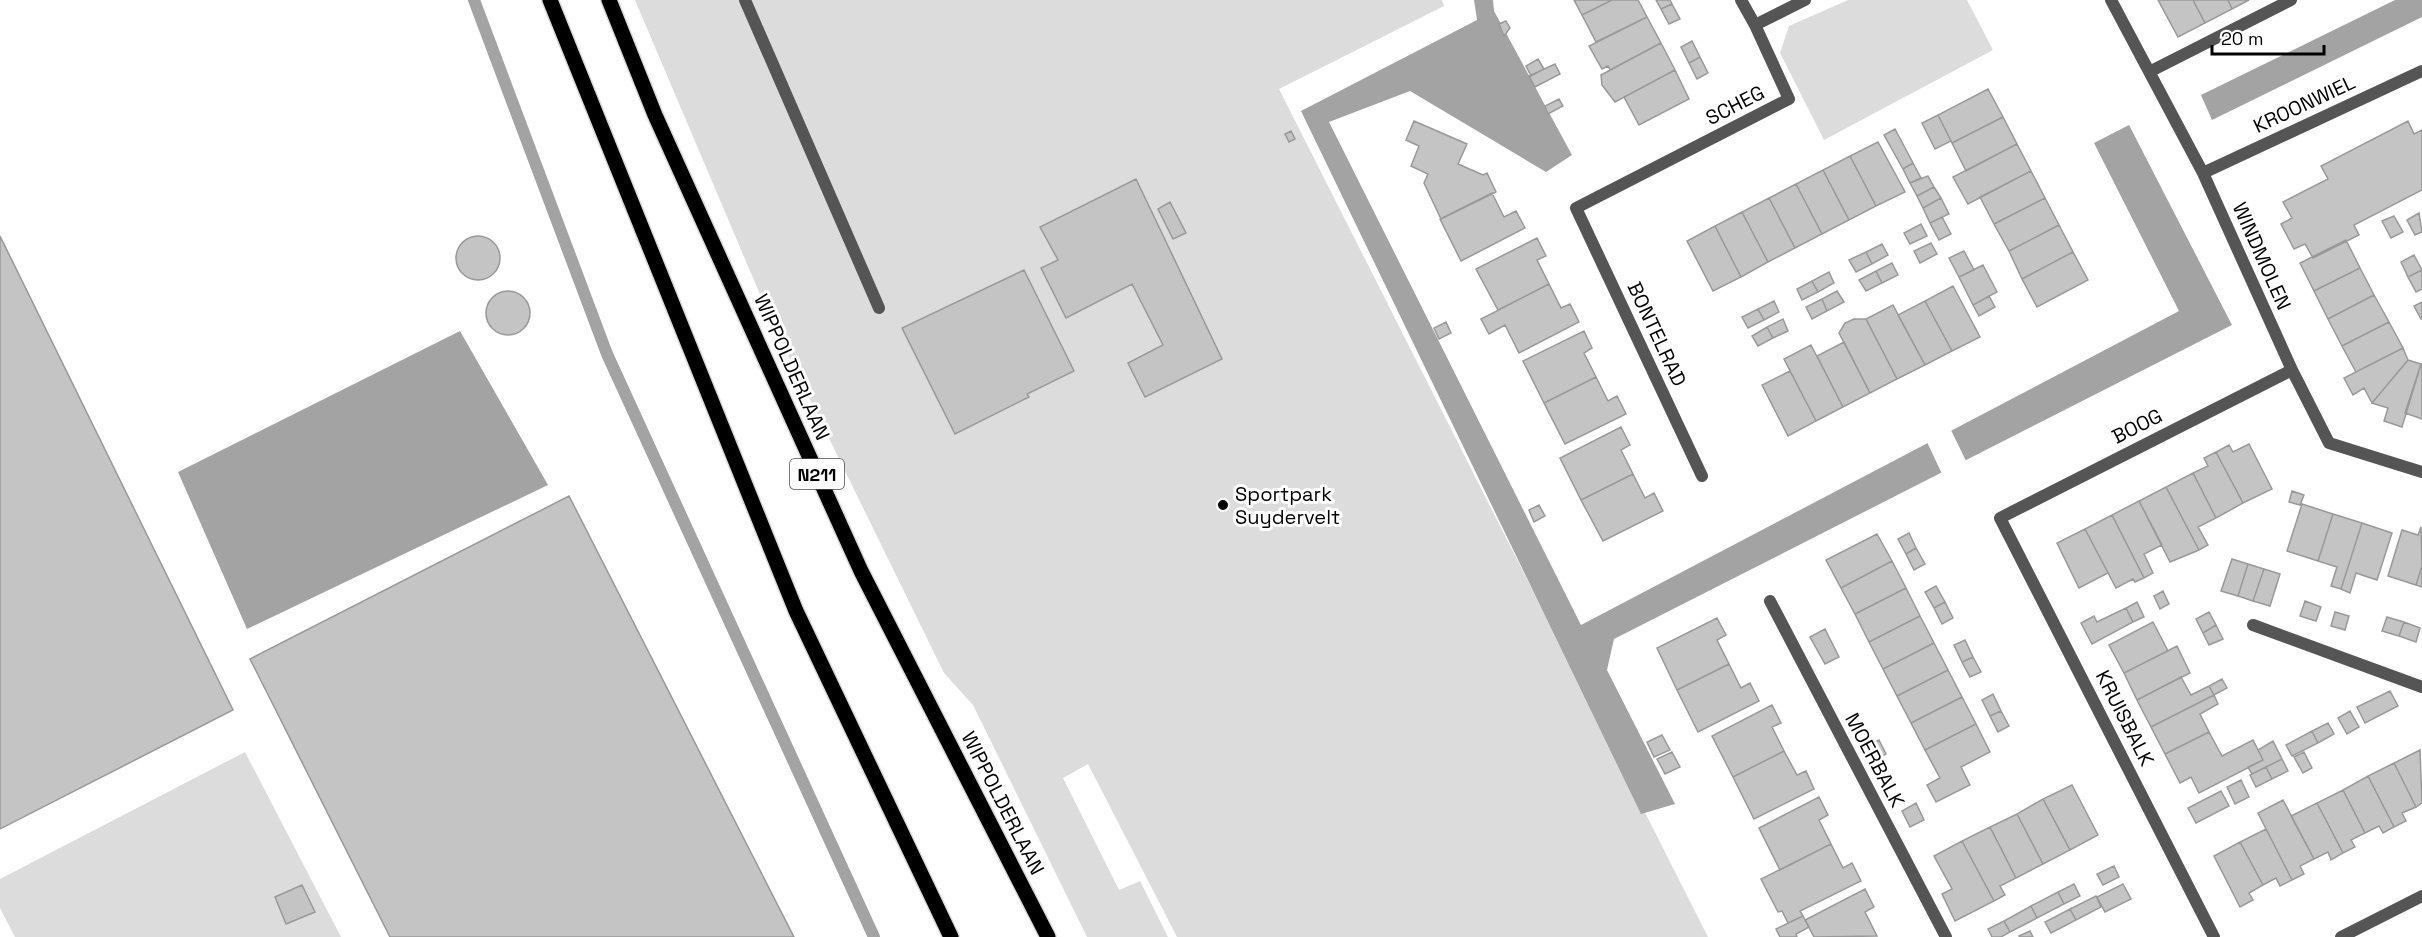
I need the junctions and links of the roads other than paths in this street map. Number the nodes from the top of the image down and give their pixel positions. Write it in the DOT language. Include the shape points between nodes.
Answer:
graph roads {
  1 [pos="550,0"];
  2 [pos="609,0"];
  3 [pos="745,0"];
  4 [pos="1741,0"];
  5 [pos="1805,0"];
  6 [pos="2111,0"];
  7 [pos="2291,0"];
  8 [pos="1755,25"];
  9 [pos="2151,71"];
  10 [pos="2422,71"];
  11 [pos="2203,173"];
  12 [pos="1576,208"];
  13 [pos="879,308"];
  14 [pos="2292,370"];
  15 [pos="2422,472"];
  16 [pos="1702,476"];
  17 [pos="2000,518"];
  18 [pos="1770,601"];
  19 [pos="2253,625"];
  20 [pos="2422,687"];
  21 [pos="2422,896"];
  22 [pos="951,937"];
  23 [pos="1047,937"];
  24 [pos="1946,937"];
  25 [pos="2214,937"];
  26 [pos="2342,937"];
  1 -- 22 [label="main road" via="796,611"];
  2 -- 23 [label="main road, WIPPOLDERLAAN / N211" via="655,115 861,571"];
  3 -- 13 [label="street"];
  4 -- 8 [label="street"];
  5 -- 8 [label="street"];
  6 -- 9 [label="street, WINDMOLEN"];
  7 -- 9 [label="street"];
  8 -- 12 [label="street, SCHEG" via="1789,99"];
  9 -- 11 [label="street, WINDMOLEN"];
  10 -- 11 [label="street, KROONWIEL"];
  11 -- 14 [label="street, WINDMOLEN"];
  12 -- 16 [label="street, BONTELRAD"];
  14 -- 15 [label="street, WINDMOLEN" via="2329,443"];
  14 -- 17 [label="street, BOOG"];
  17 -- 25 [label="street, KRUISBALK"];
  18 -- 24 [label="street, MOERBALK"];
  19 -- 20 [label="street"];
  21 -- 26 [label="street"];
}
